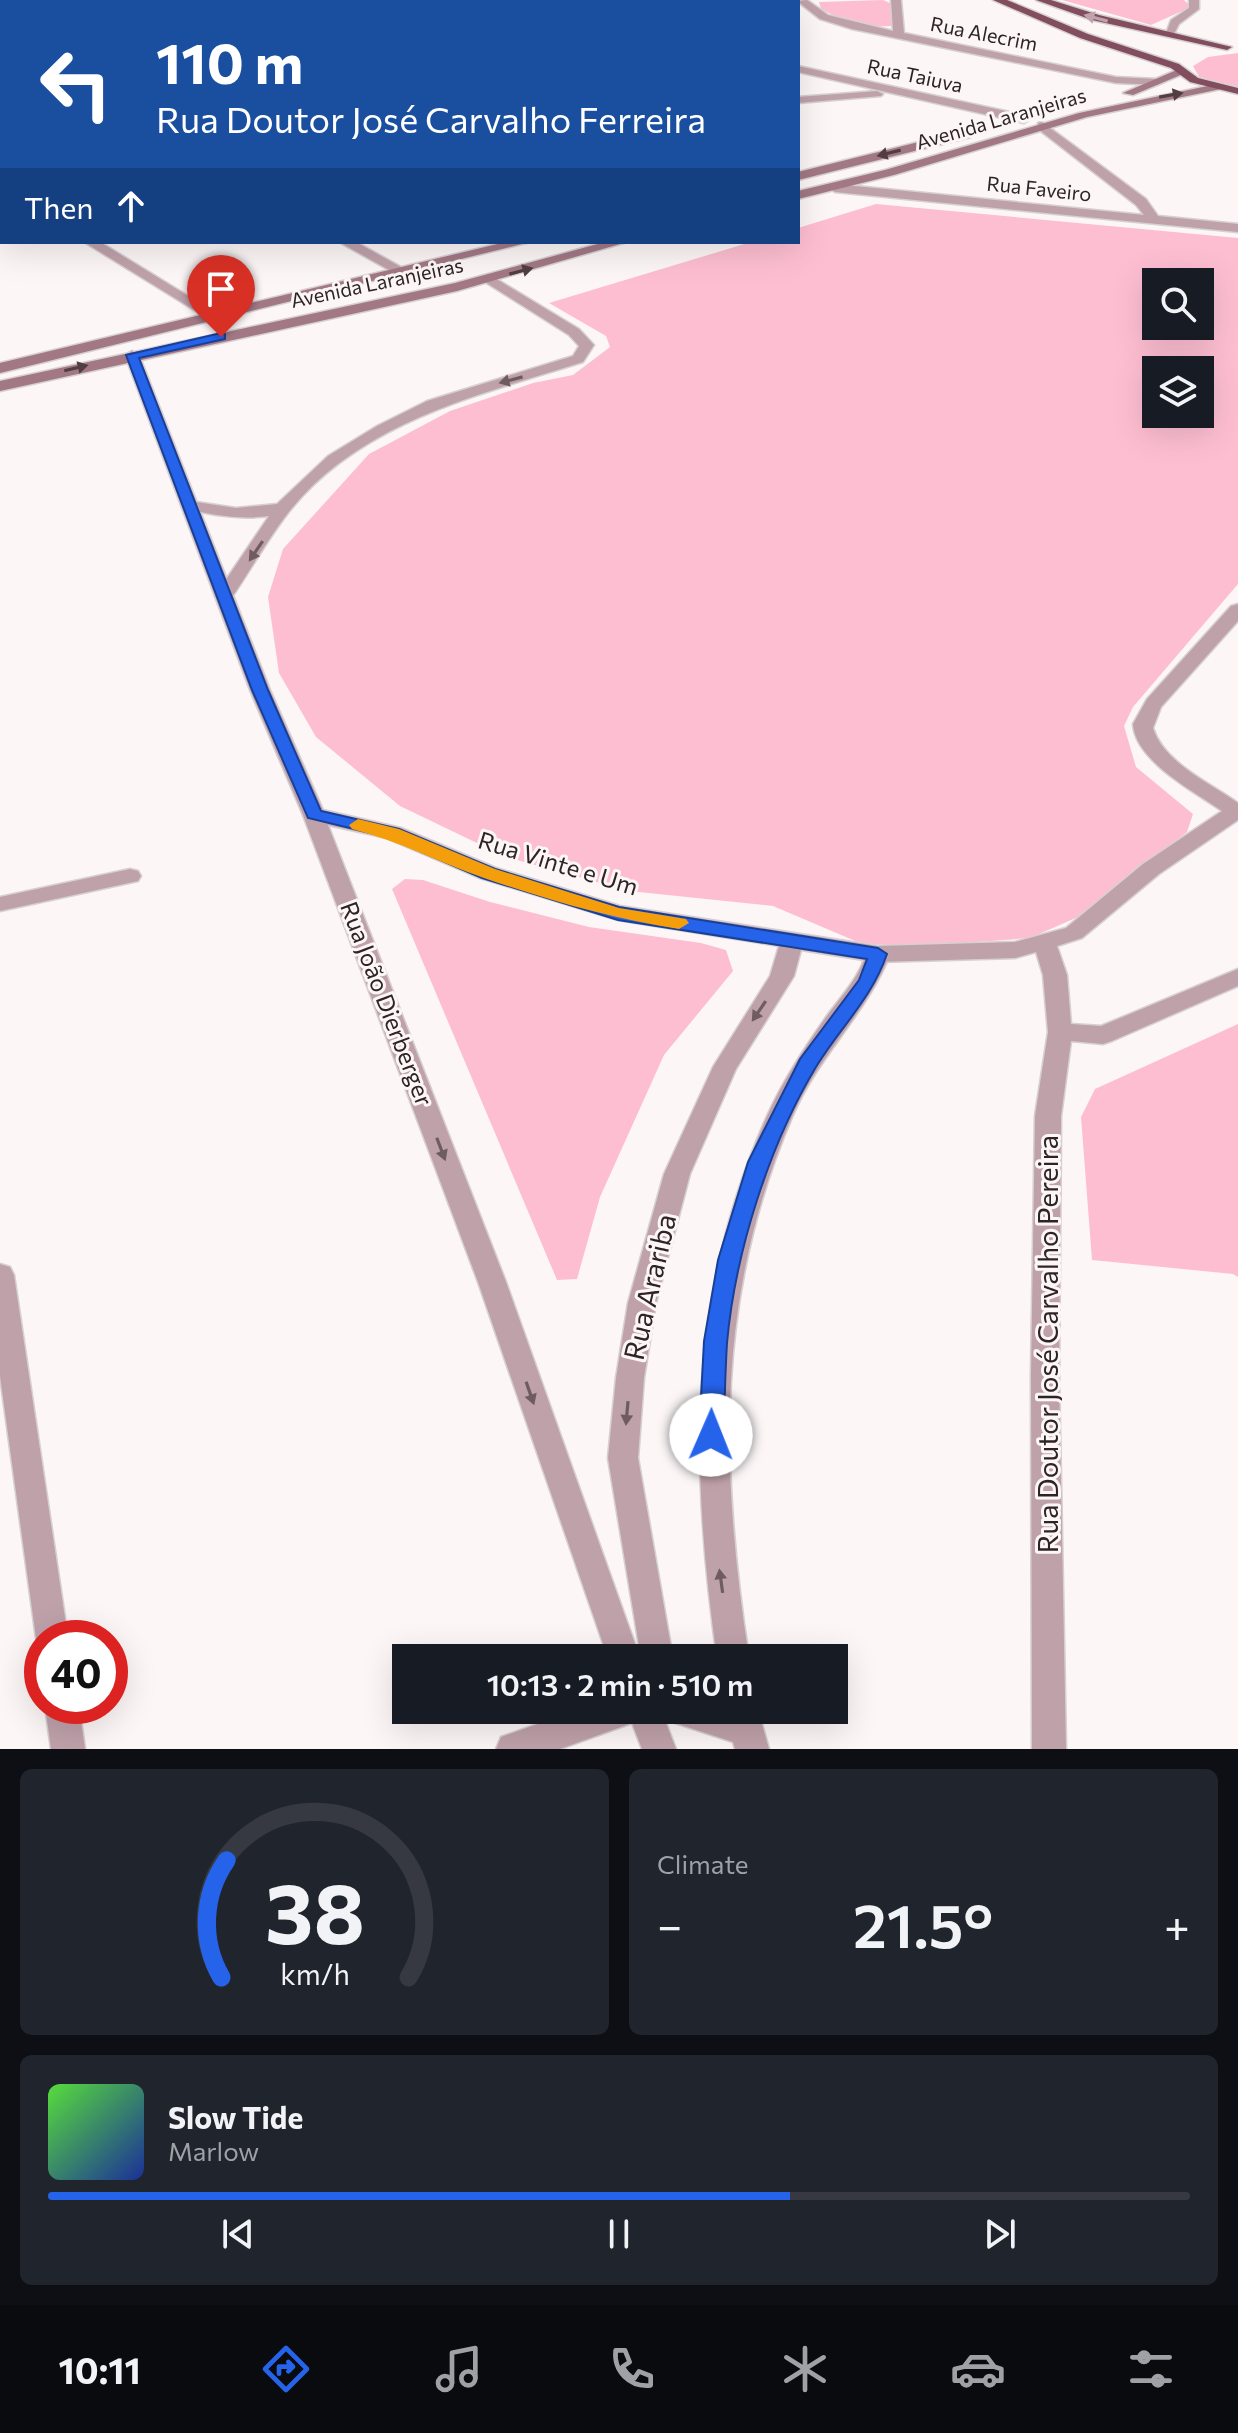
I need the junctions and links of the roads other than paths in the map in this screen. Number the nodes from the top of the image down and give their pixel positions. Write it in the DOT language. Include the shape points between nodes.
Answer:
graph roads {
  1 [pos="821,0"];
  2 [pos="896,0"];
  3 [pos="998,0"];
  4 [pos="1041,0"];
  5 [pos="1194,0"];
  6 [pos="800,2"];
  7 [pos="800,4"];
  8 [pos="1169,34"];
  9 [pos="899,36"];
  10 [pos="1232,47"];
  11 [pos="800,69"];
  12 [pos="1177,69"];
  13 [pos="1116,80"];
  14 [pos="1157,82"];
  15 [pos="1217,87"];
  16 [pos="1133,91"];
  17 [pos="1238,91"];
  18 [pos="905,92"];
  19 [pos="800,100"];
  20 [pos="1024,119"];
  21 [pos="1042,126"];
  22 [pos="800,175"];
  23 [pos="835,188"];
  24 [pos="800,195"];
  25 [pos="1156,222"];
  26 [pos="1238,228"];
  27 [pos="94,244"];
  28 [pos="350,244"];
  29 [pos="515,244"];
  30 [pos="588,244"];
  31 [pos="614,244"];
  32 [pos="566,259"];
  33 [pos="403,272"];
  34 [pos="490,279"];
  35 [pos="457,287"];
  36 [pos="217,318"];
  37 [pos="132,355"];
  38 [pos="0,368"];
  39 [pos="0,386"];
  40 [pos="189,504"];
  41 [pos="283,508"];
  42 [pos="224,596"];
  43 [pos="1238,610"];
  44 [pos="1237,810"];
  45 [pos="314,815"];
  46 [pos="130,876"];
  47 [pos="0,904"];
  48 [pos="792,941"];
  49 [pos="1044,941"];
  50 [pos="878,954"];
  51 [pos="1238,977"];
  52 [pos="1060,1032"];
  53 [pos="0,1275"];
  54 [pos="49,1620"];
  55 [pos="619,1644"];
  56 [pos="655,1644"];
  57 [pos="731,1644"];
  58 [pos="65,1724"];
  59 [pos="584,1724"];
  60 [pos="649,1724"];
  61 [pos="717,1724"];
  62 [pos="742,1734"];
  63 [pos="68,1749"];
  64 [pos="513,1749"];
  65 [pos="659,1749"];
  66 [pos="1049,1749"];
  1 -- 6 [label="street"];
  2 -- 9 [label="street"];
  3 -- 12 [label="highway"];
  8 -- 4 [label="highway, one-way"];
  5 -- 8 [label="street" via="1194,9 1175,22"];
  7 -- 9 [label="street, Rua Alecrim" via="824,17"];
  8 -- 10 [label="highway"];
  9 -- 13 [label="street, Rua Alecrim"];
  10 -- 12 [label="highway" via="1188,53 1177,59"];
  11 -- 18 [label="street, Rua Taiuva"];
  12 -- 14 [label="main road, Avenida Laranjeiras"];
  12 -- 15 [label="highway"];
  13 -- 14 [label="street, Rua Alecrim"];
  13 -- 16 [label="street, Rua Alecrim"];
  14 -- 16 [label="main road, Avenida Laranjeiras"];
  15 -- 17 [label="highway"];
  21 -- 15 [label="main road, Avenida Laranjeiras, one-way"];
  16 -- 20 [label="main road, Avenida Laranjeiras"];
  18 -- 19 [label="street"];
  18 -- 20 [label="street, Rua Taiuva"];
  20 -- 22 [label="main road, Avenida Laranjeiras, one-way"];
  21 -- 23 [label="main road, Avenida Laranjeiras"];
  21 -- 25 [label="street" via="1141,202"];
  23 -- 24 [label="main road, Avenida Laranjeiras"];
  23 -- 25 [label="street, Rua Faveiro"];
  25 -- 26 [label="street, Rua Faveiro"];
  27 -- 36 [label="street"];
  28 -- 33 [label="street"];
  29 -- 33 [label="main road, Avenida Laranjeiras"];
  30 -- 32 [label="main road"];
  31 -- 32 [label="main road, Avenida Laranjeiras"];
  34 -- 32 [label="main road, Avenida Laranjeiras, one-way"];
  33 -- 35 [label="main road"];
  33 -- 36 [label="main road, Avenida Laranjeiras"];
  34 -- 35 [label="main road, Avenida Laranjeiras"];
  34 -- 41 [label="street, one-way" via="574,332 587,345 578,359 433,404 383,429 334,459"];
  35 -- 37 [label="main road, Avenida Laranjeiras"];
  36 -- 38 [label="main road, Avenida Laranjeiras"];
  39 -- 37 [label="main road, Avenida Laranjeiras, one-way"];
  37 -- 40 [label="street, Rua João Dierberger"];
  40 -- 41 [label="street" via="227,514"];
  40 -- 42 [label="street, Rua João Dierberger"];
  41 -- 42 [label="street, one-way"];
  42 -- 45 [label="street, Rua João Dierberger"];
  43 -- 44 [label="street" via="1154,703 1143,730 1156,754"];
  44 -- 49 [label="street, Rua Vinte e Um" via="1151,869 1074,933"];
  45 -- 48 [label="street, Rua Vinte e Um" via="393,833 488,873 618,913"];
  45 -- 55 [label="street, Rua João Dierberger, one-way" via="492,1282"];
  46 -- 47 [label="street"];
  48 -- 50 [label="street, Rua Vinte e Um"];
  48 -- 56 [label="street, Rua Arariba, one-way" via="782,976 725,1067 677,1174 642,1303 623,1458"];
  49 -- 50 [label="street, Rua Vinte e Um" via="1015,950"];
  49 -- 52 [label="street, Rua Doutor José Carvalho Pereira" via="1055,975"];
  57 -- 50 [label="street, one-way" via="717,1551 711,1410 730,1260 759,1162 782,1111 807,1064 868,982"];
  51 -- 52 [label="street" via="1103,1035"];
  52 -- 66 [label="street, Rua Doutor José Carvalho Pereira" via="1048,1116"];
  53 -- 54 [label="street"];
  58 -- 63 [label="street"];
  59 -- 64 [label="street"];
  60 -- 65 [label="street"];
  61 -- 62 [label="street"];
}
